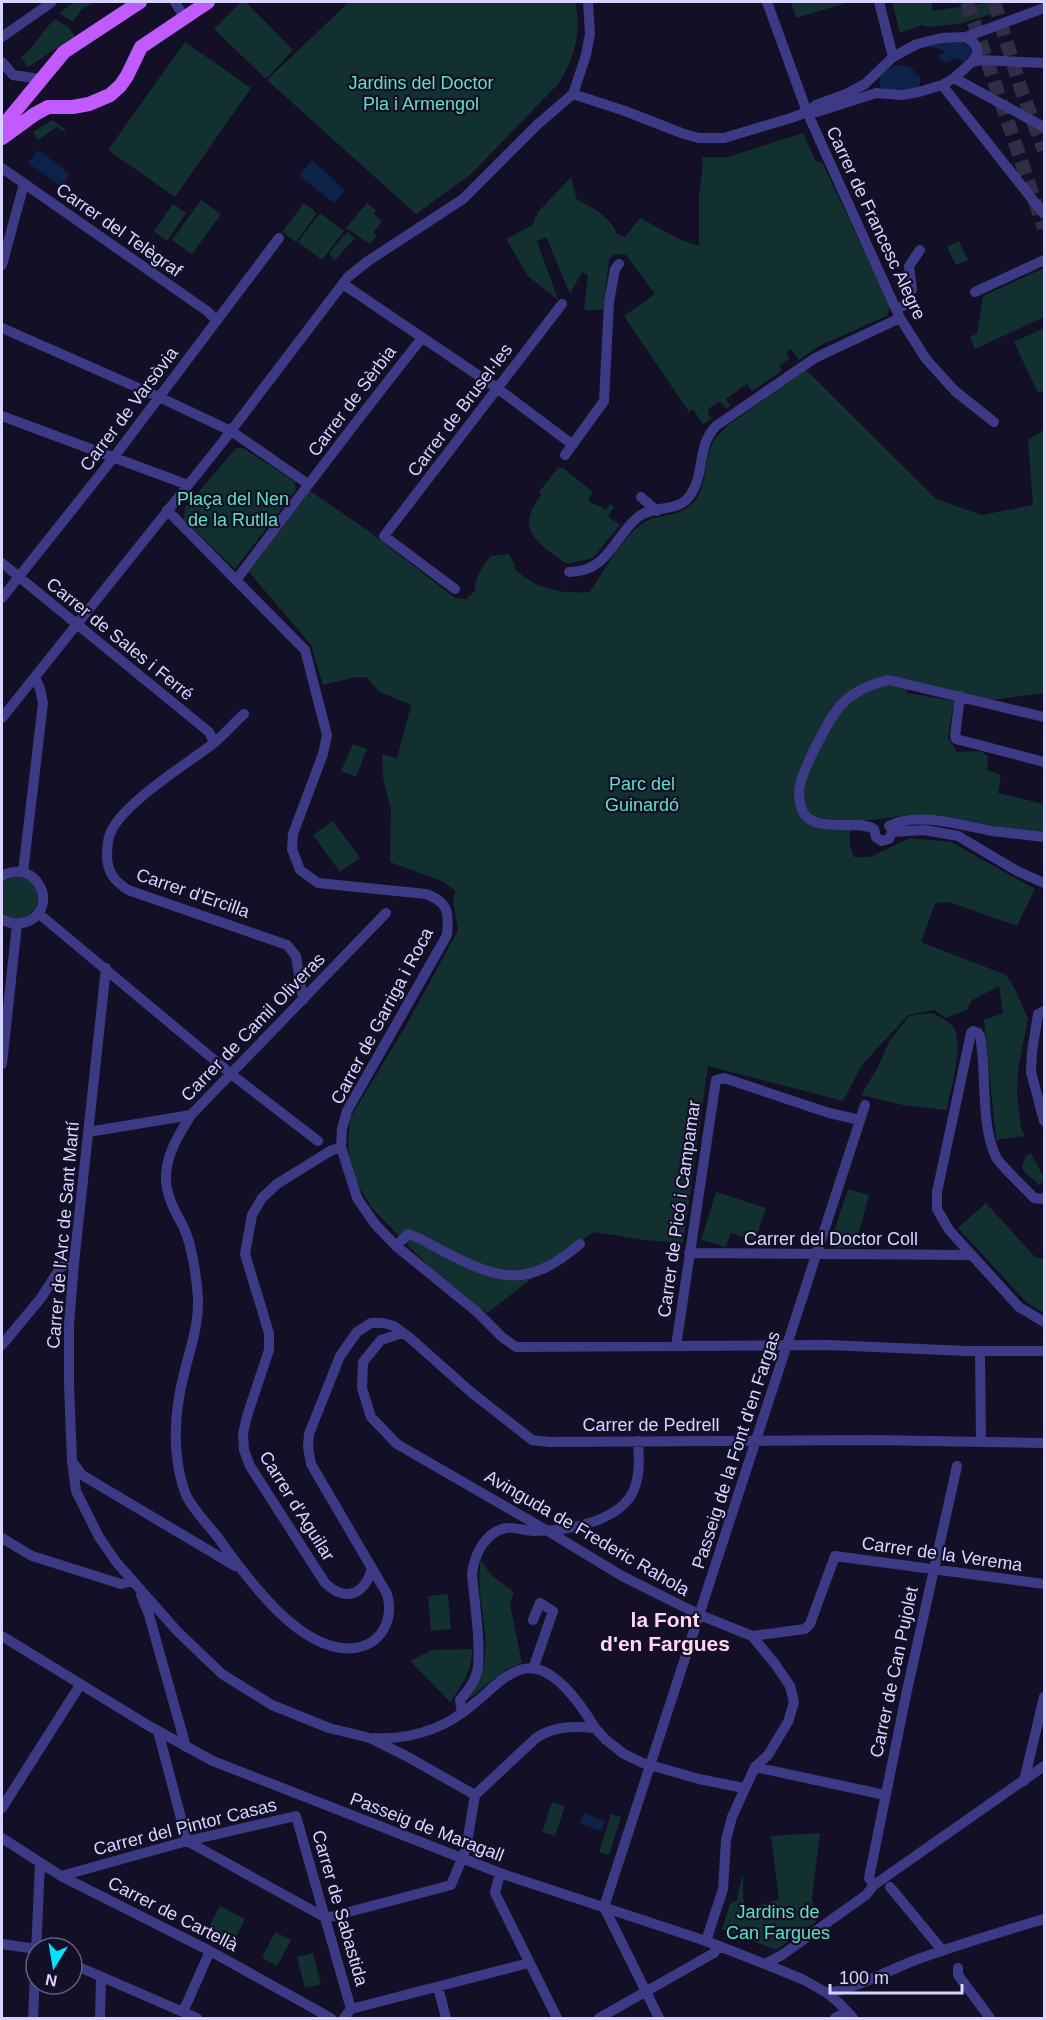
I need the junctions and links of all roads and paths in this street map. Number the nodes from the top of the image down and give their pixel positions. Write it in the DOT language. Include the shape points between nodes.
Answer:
graph roads {
  1 [pos="52,2"];
  2 [pos="140,2"];
  3 [pos="175,2"];
  4 [pos="208,2"];
  5 [pos="588,2"];
  6 [pos="767,2"];
  7 [pos="879,2"];
  8 [pos="1044,8"];
  9 [pos="184,17"];
  10 [pos="2,37"];
  11 [pos="966,37"];
  12 [pos="893,57"];
  13 [pos="2,62"];
  14 [pos="972,62"];
  15 [pos="1044,63"];
  16 [pos="879,71"];
  17 [pos="954,78"];
  18 [pos="40,79"];
  19 [pos="942,85"];
  20 [pos="876,93"];
  21 [pos="573,94"];
  22 [pos="807,112"];
  23 [pos="2,127"];
  24 [pos="1044,127"];
  25 [pos="2,138"];
  26 [pos="2,168"];
  27 [pos="24,184"];
  28 [pos="1044,214"];
  29 [pos="279,238"];
  30 [pos="920,250"];
  31 [pos="1044,260"];
  32 [pos="619,264"];
  33 [pos="2,265"];
  34 [pos="343,284"];
  35 [pos="975,292"];
  36 [pos="562,304"];
  37 [pos="903,306"];
  38 [pos="900,318"];
  39 [pos="217,321"];
  40 [pos="2,328"];
  41 [pos="422,338"];
  42 [pos="497,388"];
  43 [pos="159,397"];
  44 [pos="2,416"];
  45 [pos="994,422"];
  46 [pos="231,431"];
  47 [pos="573,445"];
  48 [pos="565,455"];
  49 [pos="114,457"];
  50 [pos="308,484"];
  51 [pos="188,485"];
  52 [pos="641,497"];
  53 [pos="167,510"];
  54 [pos="657,511"];
  55 [pos="2,563"];
  56 [pos="569,572"];
  57 [pos="19,577"];
  58 [pos="237,579"];
  59 [pos="455,589"];
  60 [pos="2,598"];
  61 [pos="76,624"];
  62 [pos="34,677"];
  63 [pos="960,696"];
  64 [pos="244,714"];
  65 [pos="1044,717"];
  66 [pos="2,718"];
  67 [pos="214,743"];
  68 [pos="1044,762"];
  69 [pos="891,829"];
  70 [pos="1044,837"];
  71 [pos="23,872"];
  72 [pos="2,876"];
  73 [pos="1044,883"];
  74 [pos="38,913"];
  75 [pos="386,913"];
  76 [pos="2,919"];
  77 [pos="17,924"];
  78 [pos="106,968"];
  79 [pos="303,1000"];
  80 [pos="1041,1012"];
  81 [pos="2,1064"];
  82 [pos="231,1074"];
  83 [pos="865,1105"];
  84 [pos="191,1115"];
  85 [pos="860,1120"];
  86 [pos="1044,1121"];
  87 [pos="88,1132"];
  88 [pos="318,1141"];
  89 [pos="341,1147"];
  90 [pos="1044,1198"];
  91 [pos="579,1244"];
  92 [pos="396,1246"];
  93 [pos="689,1253"];
  94 [pos="818,1253"];
  95 [pos="972,1256"];
  96 [pos="74,1263"];
  97 [pos="1044,1322"];
  98 [pos="403,1333"];
  99 [pos="788,1344"];
  100 [pos="2,1345"];
  101 [pos="676,1346"];
  102 [pos="980,1351"];
  103 [pos="1044,1352"];
  104 [pos="638,1441"];
  105 [pos="755,1442"];
  106 [pos="981,1442"];
  107 [pos="1044,1443"];
  108 [pos="72,1461"];
  109 [pos="957,1466"];
  110 [pos="546,1530"];
  111 [pos="2,1538"];
  112 [pos="372,1568"];
  113 [pos="239,1569"];
  114 [pos="933,1570"];
  115 [pos="1044,1584"];
  116 [pos="136,1585"];
  117 [pos="700,1615"];
  118 [pos="533,1620"];
  119 [pos="2,1636"];
  120 [pos="752,1636"];
  121 [pos="533,1669"];
  122 [pos="80,1685"];
  123 [pos="1044,1697"];
  124 [pos="462,1713"];
  125 [pos="595,1728"];
  126 [pos="158,1731"];
  127 [pos="370,1738"];
  128 [pos="186,1747"];
  129 [pos="649,1765"];
  130 [pos="1044,1766"];
  131 [pos="755,1767"];
  132 [pos="1024,1780"];
  133 [pos="744,1788"];
  134 [pos="475,1795"];
  135 [pos="885,1795"];
  136 [pos="304,1797"];
  137 [pos="2,1808"];
  138 [pos="296,1816"];
  139 [pos="2,1838"];
  140 [pos="188,1841"];
  141 [pos="462,1858"];
  142 [pos="40,1864"];
  143 [pos="500,1873"];
  144 [pos="61,1876"];
  145 [pos="874,1885"];
  146 [pos="890,1887"];
  147 [pos="604,1907"];
  148 [pos="326,1918"];
  149 [pos="1044,1919"];
  150 [pos="37,1936"];
  151 [pos="706,1941"];
  152 [pos="2,1944"];
  153 [pos="718,1946"];
  154 [pos="24,1947"];
  155 [pos="942,1950"];
  156 [pos="210,1951"];
  157 [pos="529,1963"];
  158 [pos="765,1964"];
  159 [pos="958,1968"];
  160 [pos="84,1969"];
  161 [pos="101,1977"];
  162 [pos="438,1987"];
  163 [pos="646,1993"];
  164 [pos="827,1993"];
  165 [pos="34,1996"];
  166 [pos="183,2012"];
  167 [pos="347,2014"];
  168 [pos="850,2015"];
  169 [pos="33,2019"];
  170 [pos="100,2019"];
  171 [pos="197,2019"];
  172 [pos="331,2019"];
  173 [pos="446,2019"];
  174 [pos="557,2019"];
  175 [pos="598,2019"];
  176 [pos="659,2019"];
  177 [pos="835,2019"];
  178 [pos="990,2019"];
  1 -- 10 [label="street"];
  2 -- 18 [label="main road" via="64,52"];
  3 -- 9 [label="street"];
  4 -- 9 [label="main road"];
  5 -- 21 [label="street" via="588,45"];
  6 -- 22 [label="street, Carrer de Francesc Alegre"];
  7 -- 12 [label="street"];
  8 -- 11 [label="street"];
  9 -- 25 [label="main road" via="141,47 123,81 110,95 89,104 48,107"];
  11 -- 12 [label="street" via="929,40"];
  11 -- 14 [label="street" via="977,47"];
  12 -- 16 [label="street"];
  13 -- 18 [label="street" via="13,75"];
  14 -- 15 [label="street"];
  14 -- 17 [label="street"];
  16 -- 20 [label="street" via="873,81"];
  16 -- 22 [label="street" via="859,88"];
  17 -- 19 [label="street"];
  17 -- 24 [label="street"];
  18 -- 23 [label="main road"];
  19 -- 20 [label="street" via="902,95"];
  19 -- 28 [label="street"];
  20 -- 22 [label="street"];
  21 -- 22 [label="street" via="684,134 712,139 735,136"];
  21 -- 34 [label="street" via="463,199 368,261"];
  22 -- 38 [label="street, Carrer de Francesc Alegre"];
  26 -- 27 [label="street, Carrer del Telègraf"];
  27 -- 33 [label="street"];
  27 -- 39 [label="street, Carrer del Telègraf"];
  29 -- 39 [label="street, Carrer de Varsòvia"];
  30 -- 37 [label="street" via="909,266 912,289"];
  31 -- 35 [label="street"];
  32 -- 47 [label="street" via="609,302 603,401"];
  34 -- 41 [label="street"];
  34 -- 46 [label="street"];
  36 -- 42 [label="street, Carrer de Brusel·les"];
  38 -- 45 [label="street, Carrer de Francesc Alegre" via="926,359 955,391"];
  38 -- 54 [label="street" via="815,358 716,426 705,439 696,484 689,498 675,507"];
  39 -- 43 [label="street, Carrer de Varsòvia"];
  40 -- 43 [label="street"];
  41 -- 42 [label="street"];
  41 -- 50 [label="street, Carrer de Sèrbia"];
  42 -- 47 [label="street"];
  42 -- 59 [label="street, Carrer de Brusel·les" via="384,536"];
  43 -- 46 [label="street"];
  43 -- 49 [label="street, Carrer de Varsòvia"];
  44 -- 49 [label="street"];
  46 -- 50 [label="street"];
  46 -- 51 [label="street"];
  47 -- 48 [label="street"];
  49 -- 51 [label="street"];
  49 -- 57 [label="street, Carrer de Varsòvia"];
  50 -- 58 [label="street, Carrer de Sèrbia"];
  51 -- 53 [label="street"];
  52 -- 54 [label="street"];
  53 -- 58 [label="street, Carrer de Garriga i Roca"];
  53 -- 61 [label="street"];
  54 -- 56 [label="street" via="637,518 594,567"];
  55 -- 57 [label="street, Carrer de Sales i Ferré"];
  57 -- 60 [label="street, Carrer de Varsòvia"];
  57 -- 61 [label="street, Carrer de Sales i Ferré"];
  58 -- 89 [label="street, Carrer de Garriga i Roca" via="305,650 327,735 291,841 300,870 318,883 426,894 438,898 449,917 447,935 347,1111"];
  61 -- 62 [label="street"];
  61 -- 67 [label="street, Carrer de Sales i Ferré" via="208,732"];
  62 -- 66 [label="street"];
  62 -- 71 [label="street" via="43,703"];
  63 -- 65 [label="street"];
  63 -- 68 [label="street" via="956,739"];
  63 -- 69 [label="street" via="889,680 854,694 826,725 799,790 805,814 812,821 834,825 868,825 874,829 881,823"];
  64 -- 67 [label="street, Carrer d'Ercilla"];
  67 -- 79 [label="street, Carrer d'Ercilla" via="124,813 108,838 108,867 114,881 128,890 287,945 296,956"];
  69 -- 70 [label="street" via="909,820 949,822"];
  69 -- 73 [label="street" via="958,836"];
  71 -- 72 [label="street"];
  71 -- 74 [label="street" via="40,885 43,900"];
  74 -- 77 [label="street"];
  74 -- 78 [label="street"];
  75 -- 79 [label="street, Carrer de Camil Oliveras"];
  76 -- 77 [label="street"];
  77 -- 81 [label="street"];
  78 -- 82 [label="street"];
  78 -- 87 [label="street, Carrer de l'Arc de Sant Martí"];
  79 -- 82 [label="street, Carrer de Camil Oliveras"];
  80 -- 86 [label="street" via="1031,1072"];
  82 -- 84 [label="street, Carrer de Camil Oliveras"];
  82 -- 88 [label="street"];
  83 -- 85 [label="street, Passeig de la Font d'en Fargas"];
  84 -- 87 [label="street, Carrer de Camil Oliveras"];
  84 -- 113 [label="street" via="172,1148 165,1183 187,1235 198,1297 197,1320 177,1414 178,1467 186,1496"];
  85 -- 93 [label="street, Carrer de Picó i Campamar" via="717,1078"];
  85 -- 94 [label="street, Passeig de la Font d'en Fargas"];
  87 -- 96 [label="street, Carrer de l'Arc de Sant Martí"];
  89 -- 92 [label="street" via="357,1198"];
  89 -- 112 [label="street, Carrer d'Aguilar" via="277,1184 252,1215 245,1254 268,1333 268,1350 247,1416 244,1450 250,1466 334,1592 355,1593 369,1581"];
  90 -- 95 [label="street" via="1034,1198 997,1158 991,1143 980,1036 976,1031 971,1033 937,1192 937,1209"];
  91 -- 92 [label="street" via="543,1268 511,1276 477,1268 408,1234"];
  92 -- 101 [label="street" via="516,1347"];
  93 -- 94 [label="street, Carrer del Doctor Coll"];
  93 -- 101 [label="street, Carrer de Picó i Campamar"];
  94 -- 95 [label="street, Carrer del Doctor Coll"];
  94 -- 99 [label="street, Passeig de la Font d'en Fargas"];
  95 -- 97 [label="street" via="1020,1307"];
  96 -- 100 [label="street" via="60,1268"];
  96 -- 108 [label="street, Carrer de l'Arc de Sant Martí" via="68,1351"];
  98 -- 104 [label="street, Carrer de Pedrell" via="531,1440"];
  98 -- 110 [label="street, Avinguda de Frederic Rahola" via="381,1340 363,1362 362,1388 371,1418 397,1444"];
  98 -- 112 [label="street, Carrer de Pedrell" via="383,1323 371,1323 357,1332 340,1356 309,1434 311,1464"];
  99 -- 101 [label="street"];
  99 -- 102 [label="street"];
  99 -- 105 [label="street, Passeig de la Font d'en Fargas"];
  102 -- 103 [label="street"];
  102 -- 106 [label="street"];
  104 -- 105 [label="street, Carrer de Pedrell"];
  104 -- 110 [label="street" via="639,1466 634,1489 622,1506 606,1518"];
  105 -- 106 [label="street, Carrer de Pedrell"];
  105 -- 117 [label="street, Passeig de la Font d'en Fargas"];
  106 -- 107 [label="street, Carrer de Pedrell"];
  108 -- 113 [label="street" via="82,1475"];
  108 -- 116 [label="street, Carrer de l'Arc de Sant Martí" via="76,1491 99,1537"];
  109 -- 114 [label="street, Carrer de Can Pujolet"];
  110 -- 117 [label="street, Avinguda de Frederic Rahola" via="622,1576"];
  110 -- 124 [label="street" via="499,1531 486,1541 474,1561 477,1671 460,1700"];
  111 -- 116 [label="street" via="32,1556"];
  112 -- 113 [label="street" via="387,1594 388,1622 372,1642 350,1649 330,1645 295,1626"];
  114 -- 115 [label="street, Carrer de la Verema"];
  114 -- 120 [label="street, Carrer de la Verema" via="835,1556 805,1629"];
  114 -- 135 [label="street, Carrer de Can Pujolet"];
  116 -- 127 [label="street, Carrer de l'Arc de Sant Martí" via="222,1674 272,1705 329,1728"];
  116 -- 128 [label="street" via="149,1615"];
  117 -- 120 [label="street, Avinguda de Frederic Rahola"];
  117 -- 129 [label="street, Passeig de la Font d'en Fargas"];
  118 -- 121 [label="street" via="540,1603 553,1611"];
  119 -- 122 [label="street, Passeig de Maragall"];
  120 -- 131 [label="street, Avinguda de Frederic Rahola" via="790,1686 794,1702 778,1739"];
  121 -- 124 [label="street" via="522,1669 504,1678"];
  121 -- 125 [label="street" via="550,1674 584,1710"];
  122 -- 126 [label="street, Passeig de Maragall"];
  122 -- 137 [label="street"];
  123 -- 132 [label="street"];
  124 -- 127 [label="street" via="423,1733 403,1738"];
  125 -- 129 [label="street" via="624,1754"];
  125 -- 134 [label="street" via="547,1730"];
  126 -- 128 [label="street, Passeig de Maragall"];
  126 -- 140 [label="street"];
  127 -- 134 [label="street, Carrer de l'Arc de Sant Martí"];
  128 -- 136 [label="street, Passeig de Maragall"];
  129 -- 133 [label="street"];
  129 -- 147 [label="street, Passeig de la Font d'en Fargas"];
  130 -- 132 [label="street"];
  131 -- 133 [label="street, Avinguda de Frederic Rahola"];
  131 -- 135 [label="street"];
  132 -- 145 [label="street"];
  133 -- 151 [label="street, Avinguda de Frederic Rahola" via="726,1840 723,1889"];
  134 -- 141 [label="street"];
  135 -- 145 [label="street, Carrer de Can Pujolet" via="869,1878"];
  136 -- 138 [label="street, Carrer del Pintor Casas"];
  136 -- 141 [label="street, Passeig de Maragall"];
  138 -- 140 [label="street, Carrer del Pintor Casas"];
  138 -- 148 [label="street, Carrer de Sabastida"];
  139 -- 142 [label="street, Carrer de Cartellà"];
  140 -- 144 [label="street, Carrer del Pintor Casas"];
  140 -- 148 [label="street"];
  141 -- 143 [label="street, Passeig de Maragall"];
  141 -- 148 [label="street" via="451,1885"];
  142 -- 144 [label="street, Carrer de Cartellà"];
  142 -- 150 [label="street"];
  143 -- 147 [label="street, Passeig de Maragall"];
  143 -- 157 [label="street" via="495,1893"];
  144 -- 156 [label="street, Carrer de Cartellà"];
  145 -- 158 [label="street"];
  146 -- 155 [label="street"];
  147 -- 151 [label="street, Passeig de Maragall"];
  147 -- 163 [label="street"];
  148 -- 167 [label="street, Carrer de Sabastida"];
  149 -- 155 [label="street"];
  151 -- 153 [label="street, Passeig de Maragall"];
  152 -- 154 [label="street"];
  153 -- 158 [label="street, Passeig de Maragall"];
  153 -- 163 [label="street" via="714,1953"];
  155 -- 164 [label="street" via="845,1990"];
  156 -- 166 [label="street"];
  156 -- 172 [label="street, Carrer de Cartellà"];
  157 -- 162 [label="street"];
  157 -- 174 [label="street"];
  158 -- 164 [label="street, Passeig de Maragall"];
  159 -- 178 [label="street" via="958,1975"];
  160 -- 161 [label="street"];
  161 -- 166 [label="street"];
  161 -- 170 [label="street"];
  162 -- 167 [label="street"];
  162 -- 173 [label="street"];
  163 -- 175 [label="street"];
  163 -- 176 [label="street"];
  164 -- 168 [label="street, Passeig de Maragall"];
  165 -- 169 [label="street"];
  166 -- 171 [label="street"];
  168 -- 177 [label="street"];
}
